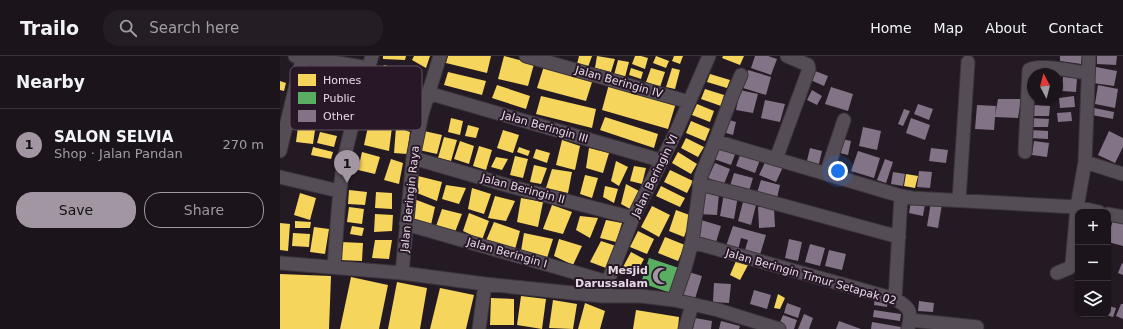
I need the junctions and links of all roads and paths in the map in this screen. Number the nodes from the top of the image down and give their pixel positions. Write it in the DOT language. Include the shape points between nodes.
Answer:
graph roads {
  1 [pos="300,56"];
  2 [pos="440,56"];
  3 [pos="526,56"];
  4 [pos="709,56"];
  5 [pos="787,56"];
  6 [pos="1089,56"];
  7 [pos="370,62"];
  8 [pos="968,62"];
  9 [pos="298,66"];
  10 [pos="1088,73"];
  11 [pos="742,75"];
  12 [pos="428,94"];
  13 [pos="689,102"];
  14 [pos="290,104"];
  15 [pos="422,116"];
  16 [pos="844,120"];
  17 [pos="351,130"];
  18 [pos="418,130"];
  19 [pos="715,141"];
  20 [pos="280,151"];
  21 [pos="1025,152"];
  22 [pos="413,158"];
  23 [pos="776,159"];
  24 [pos="663,161"];
  25 [pos="1085,162"];
  26 [pos="826,174"];
  27 [pos="1123,174"];
  28 [pos="280,178"];
  29 [pos="700,184"];
  30 [pos="339,191"];
  31 [pos="901,196"];
  32 [pos="959,200"];
  33 [pos="1076,207"];
  34 [pos="1085,209"];
  35 [pos="1111,215"];
  36 [pos="1123,217"];
  37 [pos="633,218"];
  38 [pos="406,224"];
  39 [pos="899,237"];
  40 [pos="692,242"];
  41 [pos="280,263"];
  42 [pos="334,267"];
  43 [pos="402,272"];
  44 [pos="1057,272"];
  45 [pos="608,282"];
  46 [pos="485,284"];
  47 [pos="602,296"];
  48 [pos="674,300"];
  49 [pos="894,300"];
  50 [pos="692,305"];
  51 [pos="909,324"];
  52 [pos="752,326"];
  53 [pos="977,328"];
  54 [pos="479,329"];
  55 [pos="685,329"];
  56 [pos="779,329"];
  1 -- 7 [label="street"];
  1 -- 9 [label="street"];
  2 -- 12 [label="street, Jalan Beringin Raya"];
  3 -- 13 [label="street, Jalan Beringin IV"];
  4 -- 13 [label="street, Jalan Beringin VI"];
  5 -- 23 [label="street" via="808,65 809,69"];
  6 -- 10 [label="street"];
  8 -- 32 [label="street"];
  10 -- 21 [label="street" via="1040,67 1029,70"];
  10 -- 25 [label="street"];
  11 -- 19 [label="street"];
  12 -- 15 [label="street, Jalan Beringin Raya"];
  12 -- 24 [label="street, Jalan Beringin III"];
  13 -- 24 [label="street, Jalan Beringin VI"];
  14 -- 20 [label="street"];
  16 -- 26 [label="street"];
  17 -- 30 [label="street"];
  18 -- 22 [label="street, Jalan Beringin Raya"];
  19 -- 23 [label="street"];
  19 -- 29 [label="street"];
  22 -- 37 [label="street, Jalan Beringin II"];
  22 -- 38 [label="street, Jalan Beringin Raya"];
  23 -- 26 [label="street"];
  24 -- 37 [label="street, Jalan Beringin VI"];
  25 -- 27 [label="street"];
  25 -- 33 [label="street"];
  26 -- 31 [label="street"];
  28 -- 30 [label="street"];
  29 -- 39 [label="street"];
  29 -- 40 [label="street"];
  30 -- 42 [label="street"];
  31 -- 32 [label="street"];
  31 -- 39 [label="street"];
  32 -- 33 [label="street"];
  33 -- 34 [label="street"];
  33 -- 44 [label="street" via="1072,264 1069,268"];
  35 -- 36 [label="street"];
  37 -- 45 [label="street, Jalan Beringin VI"];
  38 -- 43 [label="street, Jalan Beringin Raya"];
  38 -- 45 [label="street, Jalan Beringin I"];
  39 -- 49 [label="street"];
  40 -- 48 [label="street"];
  40 -- 49 [label="street, Jalan Beringin Timur Setapak 02"];
  41 -- 42 [label="street"];
  42 -- 43 [label="street"];
  43 -- 46 [label="street"];
  45 -- 47 [label="street, Jalan Beringin VI"];
  46 -- 47 [label="street"];
  46 -- 54 [label="street"];
  47 -- 48 [label="street" via="641,296"];
  48 -- 50 [label="street"];
  49 -- 51 [label="street, Jalan Beringin Timur Setapak 02" via="909,309"];
  50 -- 52 [label="street" via="718,310"];
  50 -- 55 [label="street"];
  51 -- 53 [label="street"];
  52 -- 56 [label="street"];
}
